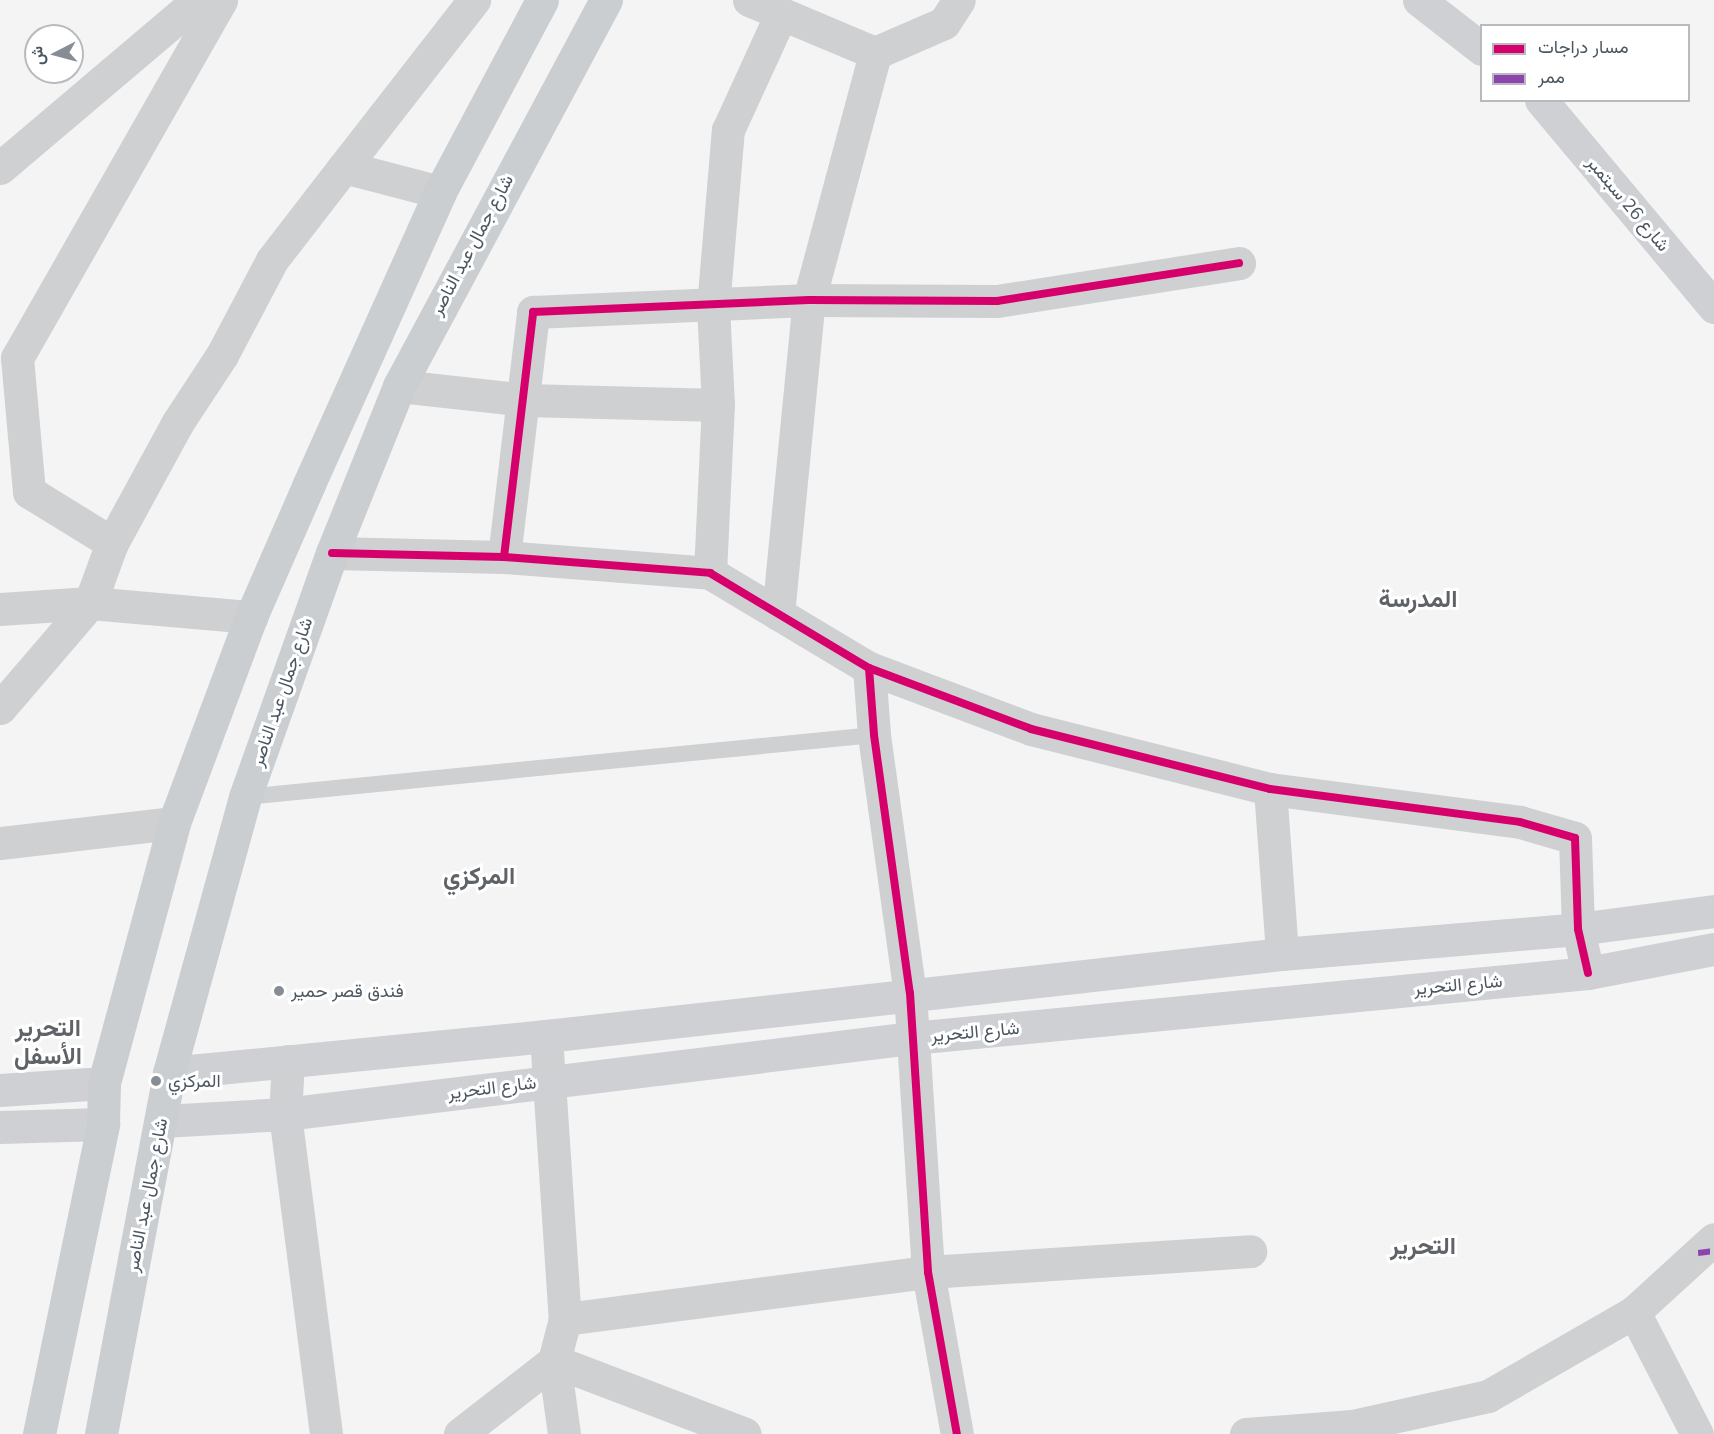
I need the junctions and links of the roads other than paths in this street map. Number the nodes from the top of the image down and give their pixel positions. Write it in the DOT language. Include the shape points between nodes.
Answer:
graph roads {
  1 [pos="198,0"];
  2 [pos="221,0"];
  3 [pos="474,0"];
  4 [pos="542,0"];
  5 [pos="606,0"];
  6 [pos="749,0"];
  7 [pos="959,0"];
  8 [pos="1419,0"];
  9 [pos="781,14"];
  10 [pos="1480,47"];
  11 [pos="875,53"];
  12 [pos="1543,102"];
  13 [pos="344,167"];
  14 [pos="0,168"];
  15 [pos="440,192"];
  16 [pos="1239,263"];
  17 [pos="809,300"];
  18 [pos="713,307"];
  19 [pos="1714,307"];
  20 [pos="9,361"];
  21 [pos="399,386"];
  22 [pos="525,400"];
  23 [pos="718,405"];
  24 [pos="112,543"];
  25 [pos="332,553"];
  26 [pos="504,557"];
  27 [pos="710,573"];
  28 [pos="90,603"];
  29 [pos="0,609"];
  30 [pos="778,614"];
  31 [pos="251,617"];
  32 [pos="869,668"];
  33 [pos="0,708"];
  34 [pos="874,735"];
  35 [pos="1270,789"];
  36 [pos="245,797"];
  37 [pos="174,823"];
  38 [pos="0,843"];
  39 [pos="1714,911"];
  40 [pos="1578,929"];
  41 [pos="1714,949"];
  42 [pos="1282,954"];
  43 [pos="1588,973"];
  44 [pos="910,993"];
  45 [pos="546,1036"];
  46 [pos="912,1038"];
  47 [pos="288,1061"];
  48 [pos="169,1073"];
  49 [pos="551,1081"];
  50 [pos="104,1083"];
  51 [pos="0,1090"];
  52 [pos="285,1114"];
  53 [pos="163,1120"];
  54 [pos="103,1124"];
  55 [pos="0,1127"];
  56 [pos="1709,1248"];
  57 [pos="1250,1251"];
  58 [pos="928,1272"];
  59 [pos="1634,1312"];
  60 [pos="565,1319"];
  61 [pos="554,1361"];
  62 [pos="1351,1430"];
  63 [pos="39,1434"];
  64 [pos="101,1434"];
  65 [pos="326,1434"];
  66 [pos="460,1434"];
  67 [pos="564,1434"];
  68 [pos="745,1434"];
  69 [pos="957,1434"];
  70 [pos="1246,1434"];
  71 [pos="1697,1434"];
  1 -- 14 [label="street"];
  2 -- 20 [label="street"];
  3 -- 13 [label="street"];
  4 -- 15 [label="main road"];
  5 -- 21 [label="main road, شارع جمال عبد الناصر"];
  6 -- 9 [label="street"];
  7 -- 11 [label="street" via="944,23"];
  8 -- 10 [label="main road"];
  9 -- 11 [label="street"];
  9 -- 18 [label="street" via="728,130"];
  11 -- 17 [label="street"];
  12 -- 19 [label="main road, شارع 26 سبتمبر"];
  13 -- 15 [label="street"];
  13 -- 24 [label="street" via="272,260 222,355 178,422"];
  15 -- 31 [label="main road"];
  16 -- 17 [label="street" via="997,301"];
  17 -- 18 [label="street"];
  17 -- 30 [label="street"];
  18 -- 22 [label="street" via="533,312"];
  18 -- 23 [label="street"];
  20 -- 24 [label="street" via="29,492"];
  21 -- 22 [label="street"];
  21 -- 25 [label="main road, شارع جمال عبد الناصر"];
  22 -- 23 [label="street"];
  22 -- 26 [label="street"];
  23 -- 27 [label="street"];
  24 -- 28 [label="street"];
  25 -- 26 [label="street"];
  25 -- 36 [label="main road, شارع جمال عبد الناصر"];
  26 -- 27 [label="street"];
  27 -- 30 [label="street"];
  28 -- 29 [label="street"];
  28 -- 31 [label="street"];
  28 -- 33 [label="street"];
  30 -- 32 [label="street"];
  31 -- 37 [label="main road"];
  32 -- 34 [label="street"];
  32 -- 35 [label="street" via="1031,729"];
  34 -- 36 [label="lane"];
  34 -- 44 [label="street"];
  35 -- 40 [label="street" via="1520,822 1575,838"];
  35 -- 42 [label="street"];
  36 -- 48 [label="main road, شارع جمال عبد الناصر"];
  37 -- 38 [label="street"];
  37 -- 50 [label="main road"];
  39 -- 40 [label="main road"];
  40 -- 42 [label="main road"];
  40 -- 43 [label="street"];
  41 -- 43 [label="main road, شارع التحرير"];
  42 -- 44 [label="main road"];
  43 -- 46 [label="main road, شارع التحرير"];
  44 -- 45 [label="main road"];
  44 -- 46 [label="street"];
  45 -- 47 [label="main road"];
  45 -- 49 [label="street"];
  46 -- 49 [label="main road, شارع التحرير"];
  46 -- 58 [label="street"];
  47 -- 48 [label="main road"];
  47 -- 52 [label="street"];
  48 -- 53 [label="main road, شارع جمال عبد الناصر"];
  49 -- 52 [label="main road, شارع التحرير"];
  49 -- 60 [label="street"];
  50 -- 51 [label="main road"];
  50 -- 54 [label="main road"];
  52 -- 53 [label="main road, شارع التحرير"];
  52 -- 65 [label="street"];
  53 -- 64 [label="main road, شارع جمال عبد الناصر"];
  54 -- 55 [label="main road"];
  54 -- 63 [label="main road"];
  56 -- 59 [label="street"];
  57 -- 58 [label="street"];
  58 -- 60 [label="street"];
  58 -- 69 [label="street"];
  59 -- 62 [label="street" via="1488,1396"];
  59 -- 71 [label="street"];
  60 -- 61 [label="street"];
  61 -- 66 [label="street"];
  61 -- 67 [label="street"];
  61 -- 68 [label="street"];
  62 -- 70 [label="street"];
}
